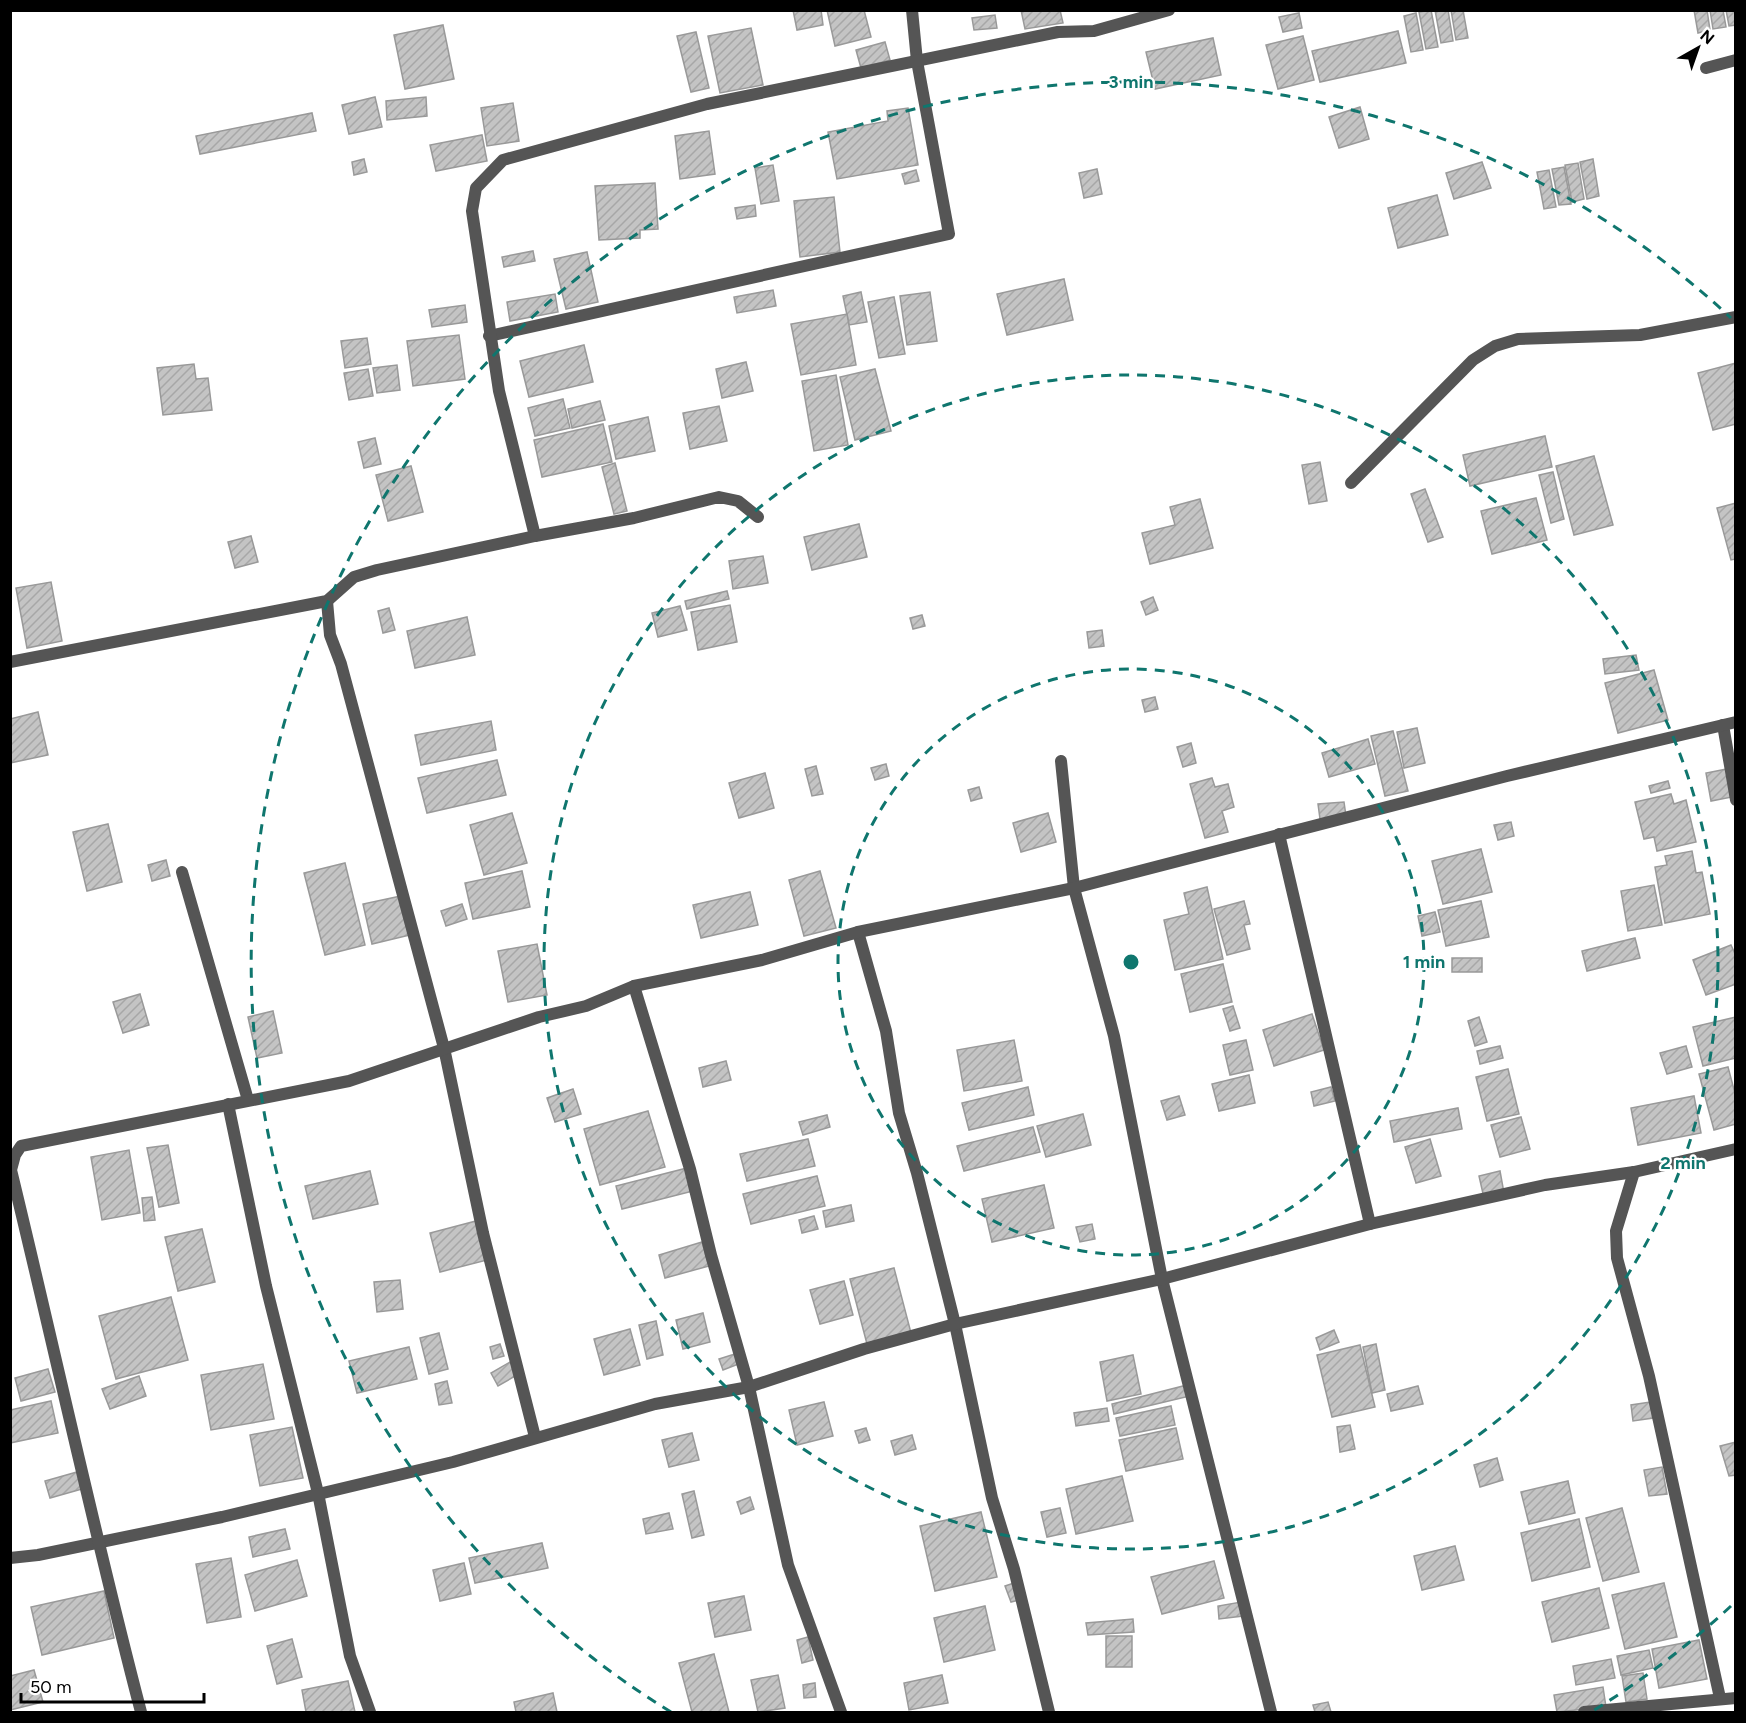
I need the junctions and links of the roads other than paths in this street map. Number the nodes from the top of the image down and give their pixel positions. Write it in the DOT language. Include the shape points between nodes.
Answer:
graph roads {
  1 [pos="912,10"];
  2 [pos="1169,10"];
  3 [pos="1736,60"];
  4 [pos="917,61"];
  5 [pos="1706,68"];
  6 [pos="1736,317"];
  7 [pos="489,336"];
  8 [pos="1351,483"];
  9 [pos="758,517"];
  10 [pos="536,536"];
  11 [pos="327,601"];
  12 [pos="10,662"];
  13 [pos="1729,723"];
  14 [pos="1061,761"];
  15 [pos="1736,800"];
  16 [pos="1279,834"];
  17 [pos="182,872"];
  18 [pos="1074,888"];
  19 [pos="858,932"];
  20 [pos="634,986"];
  21 [pos="444,1048"];
  22 [pos="248,1100"];
  23 [pos="228,1104"];
  24 [pos="1736,1149"];
  25 [pos="1634,1172"];
  26 [pos="1370,1224"];
  27 [pos="1162,1279"];
  28 [pos="955,1324"];
  29 [pos="749,1387"];
  30 [pos="535,1437"];
  31 [pos="318,1492"];
  32 [pos="97,1542"];
  33 [pos="10,1558"];
  34 [pos="1720,1698"];
  35 [pos="1736,1698"];
  36 [pos="141,1713"];
  37 [pos="370,1713"];
  38 [pos="841,1713"];
  39 [pos="1049,1713"];
  40 [pos="1271,1713"];
  41 [pos="1584,1713"];
  1 -- 4 [label="street"];
  2 -- 4 [label="street" via="1094,31 1058,32"];
  3 -- 5 [label="street"];
  4 -- 7 [label="street" via="676,111 503,160 476,188 472,211"];
  4 -- 7 [label="street" via="949,234"];
  6 -- 8 [label="street" via="1640,335 1518,339 1495,346 1473,360"];
  7 -- 10 [label="street"];
  9 -- 10 [label="street" via="738,501 719,497"];
  10 -- 11 [label="street" via="354,577"];
  11 -- 12 [label="street"];
  11 -- 21 [label="street" via="330,635"];
  13 -- 15 [label="street"];
  13 -- 16 [label="street"];
  14 -- 18 [label="street"];
  16 -- 18 [label="street"];
  16 -- 26 [label="street"];
  17 -- 22 [label="street"];
  18 -- 19 [label="street"];
  18 -- 27 [label="street" via="1113,1036"];
  19 -- 20 [label="street" via="762,960"];
  19 -- 28 [label="street" via="886,1030 899,1113"];
  20 -- 21 [label="street" via="586,1006"];
  20 -- 29 [label="street" via="690,1169"];
  21 -- 22 [label="street" via="349,1081"];
  21 -- 30 [label="street" via="483,1233"];
  22 -- 23 [label="street"];
  23 -- 31 [label="street" via="266,1286"];
  23 -- 32 [label="street" via="21,1146 15,1155 11,1170"];
  24 -- 25 [label="street"];
  25 -- 26 [label="street" via="1545,1185"];
  25 -- 34 [label="street" via="1616,1232 1617,1258 1649,1376"];
  26 -- 27 [label="street"];
  27 -- 28 [label="street"];
  27 -- 40 [label="street"];
  28 -- 29 [label="street"];
  28 -- 39 [label="street" via="992,1498 1014,1569"];
  29 -- 30 [label="street" via="655,1404"];
  29 -- 38 [label="street" via="788,1565"];
  30 -- 31 [label="street" via="453,1462"];
  31 -- 32 [label="street" via="222,1517"];
  31 -- 37 [label="street" via="350,1656"];
  32 -- 33 [label="street"];
  32 -- 36 [label="street"];
  34 -- 35 [label="street"];
  34 -- 41 [label="street"];
}
